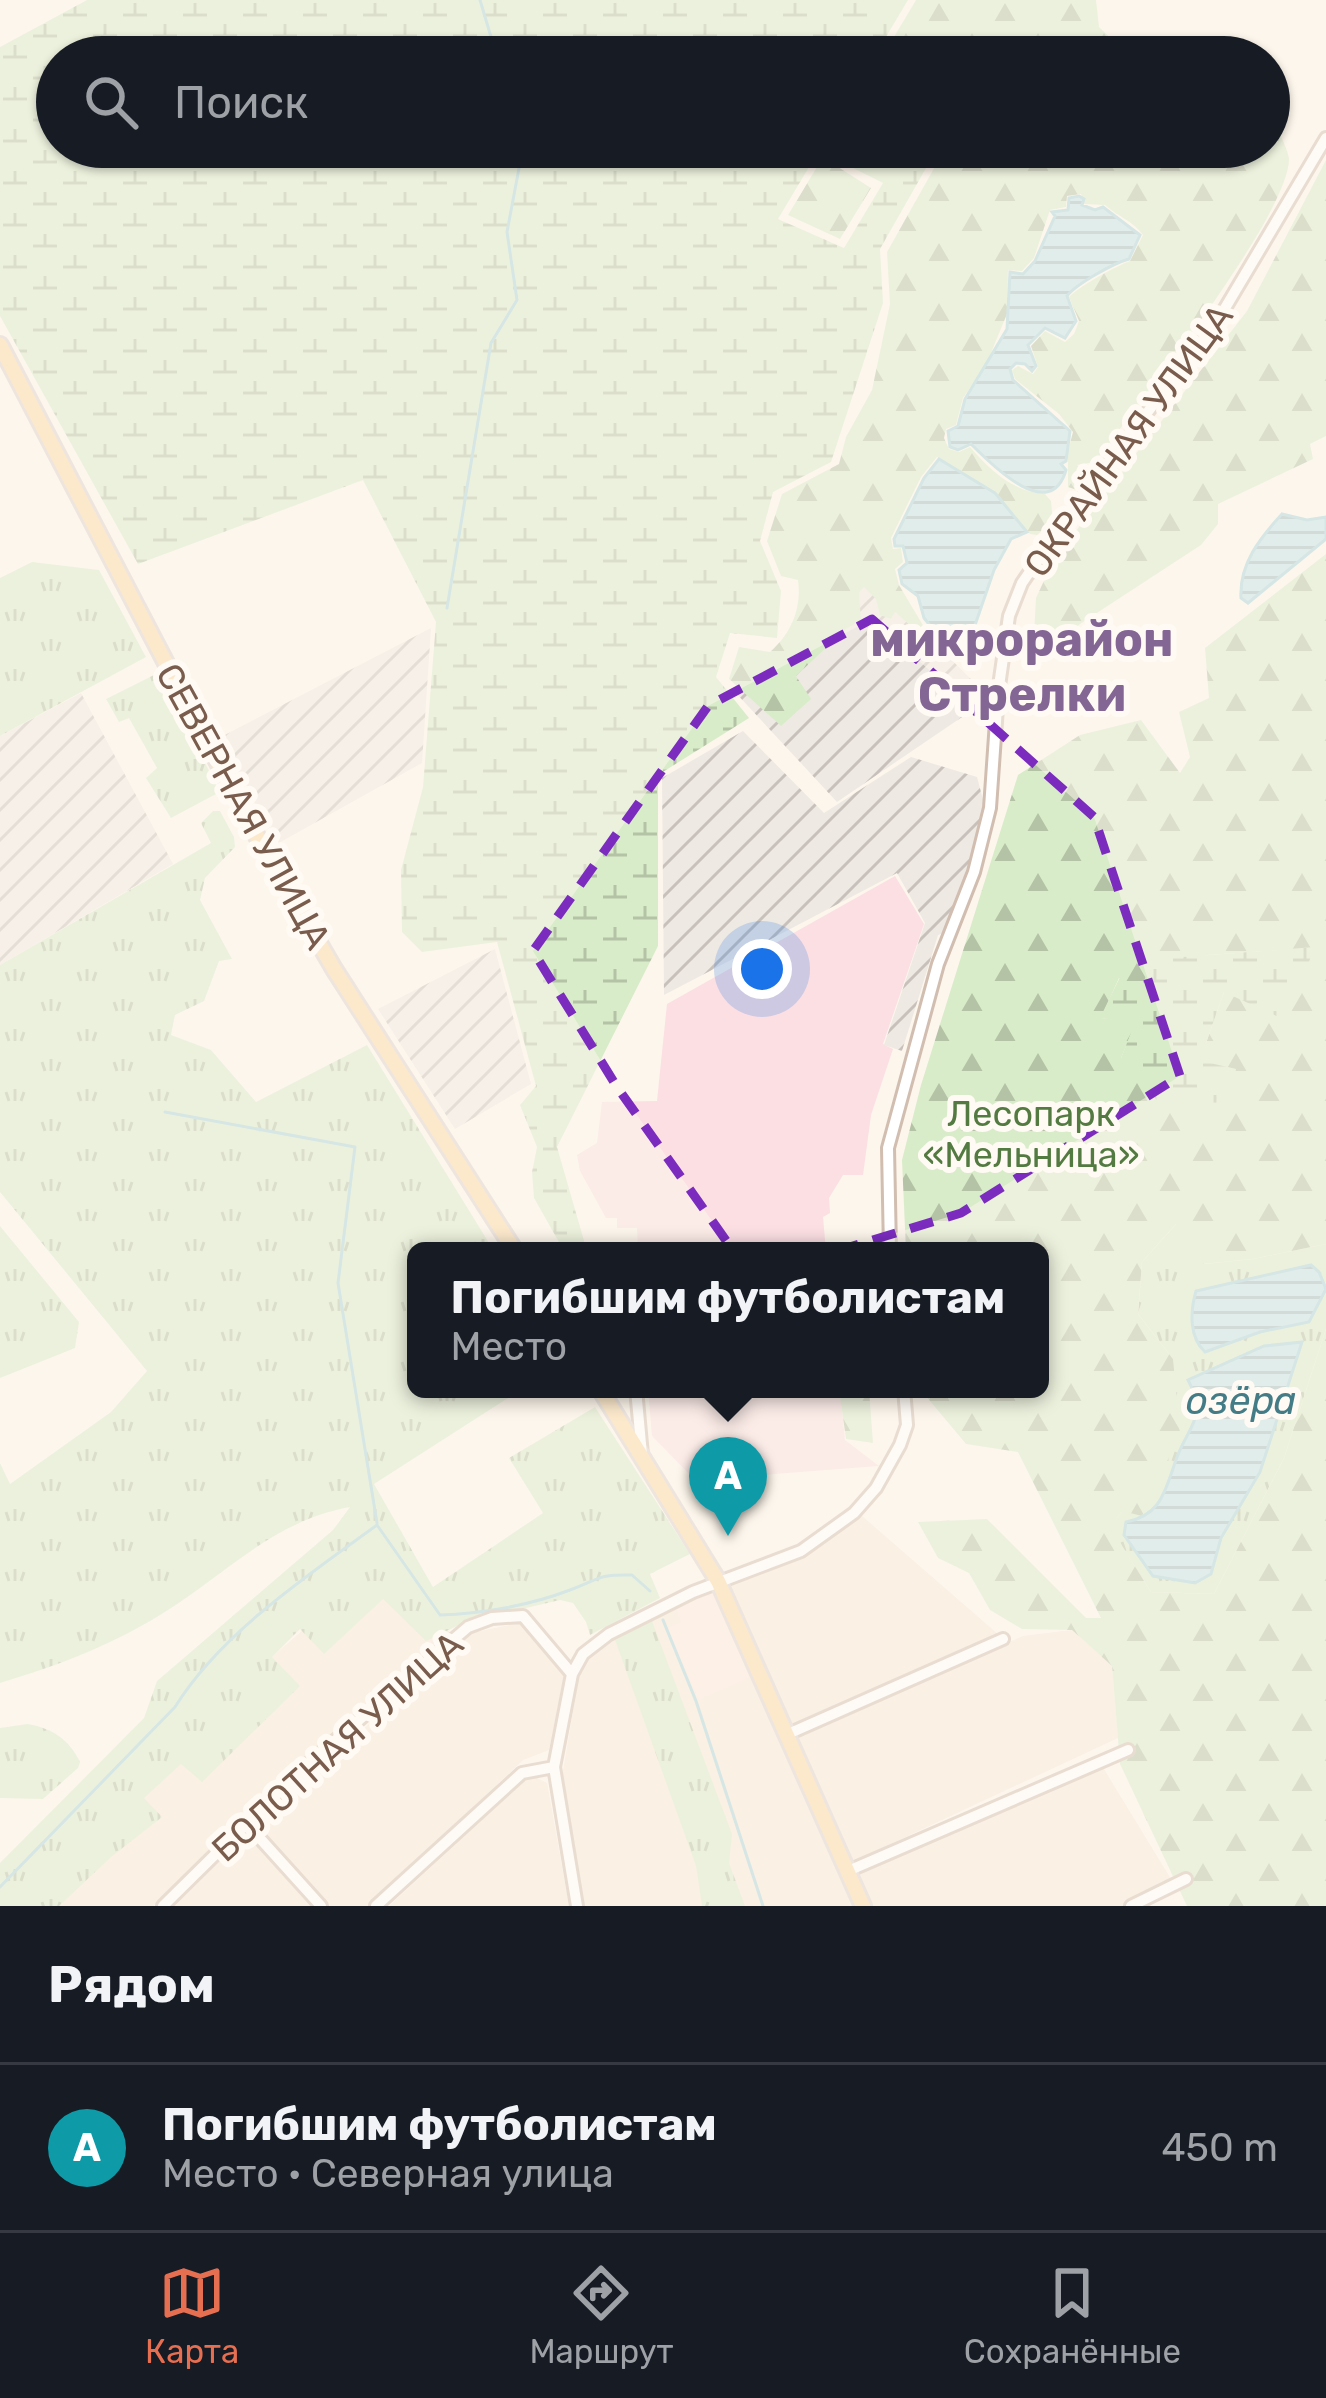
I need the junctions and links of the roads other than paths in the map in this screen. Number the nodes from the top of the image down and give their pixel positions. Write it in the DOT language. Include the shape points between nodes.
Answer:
graph roads {
  1 [pos="1326,138"];
  2 [pos="0,345"];
  3 [pos="509,1242"];
  4 [pos="890,1242"];
  5 [pos="606,1398"];
  6 [pos="637,1398"];
  7 [pos="905,1398"];
  8 [pos="643,1458"];
  9 [pos="718,1581"];
  10 [pos="1003,1639"];
  11 [pos="572,1674"];
  12 [pos="788,1734"];
  13 [pos="1128,1750"];
  14 [pos="554,1767"];
  15 [pos="247,1824"];
  16 [pos="848,1871"];
  17 [pos="1186,1879"];
  18 [pos="164,1906"];
  19 [pos="321,1906"];
  20 [pos="376,1906"];
  21 [pos="577,1906"];
  22 [pos="863,1906"];
  23 [pos="1131,1906"];
  1 -- 4 [label="street, ОКРАЙНАЯ УЛИЦА" via="1218,320 1022,583 1009,616 987,820 888,1148"];
  2 -- 3 [label="main road, СЕВЕРНАЯ УЛИЦА" via="251,826"];
  5 -- 8 [label="main road"];
  6 -- 8 [label="street"];
  7 -- 9 [label="street" via="900,1445 862,1507 801,1551"];
  8 -- 9 [label="main road"];
  9 -- 11 [label="street" via="609,1634"];
  9 -- 12 [label="main road"];
  10 -- 12 [label="street"];
  11 -- 14 [label="street"];
  11 -- 15 [label="street, БОЛОТНАЯ УЛИЦА" via="523,1616 468,1627"];
  12 -- 16 [label="main road"];
  13 -- 16 [label="street"];
  14 -- 20 [label="street" via="522,1773"];
  14 -- 21 [label="street"];
  15 -- 18 [label="street, БОЛОТНАЯ УЛИЦА"];
  15 -- 19 [label="street"];
  16 -- 22 [label="main road"];
  17 -- 23 [label="street"];
}
